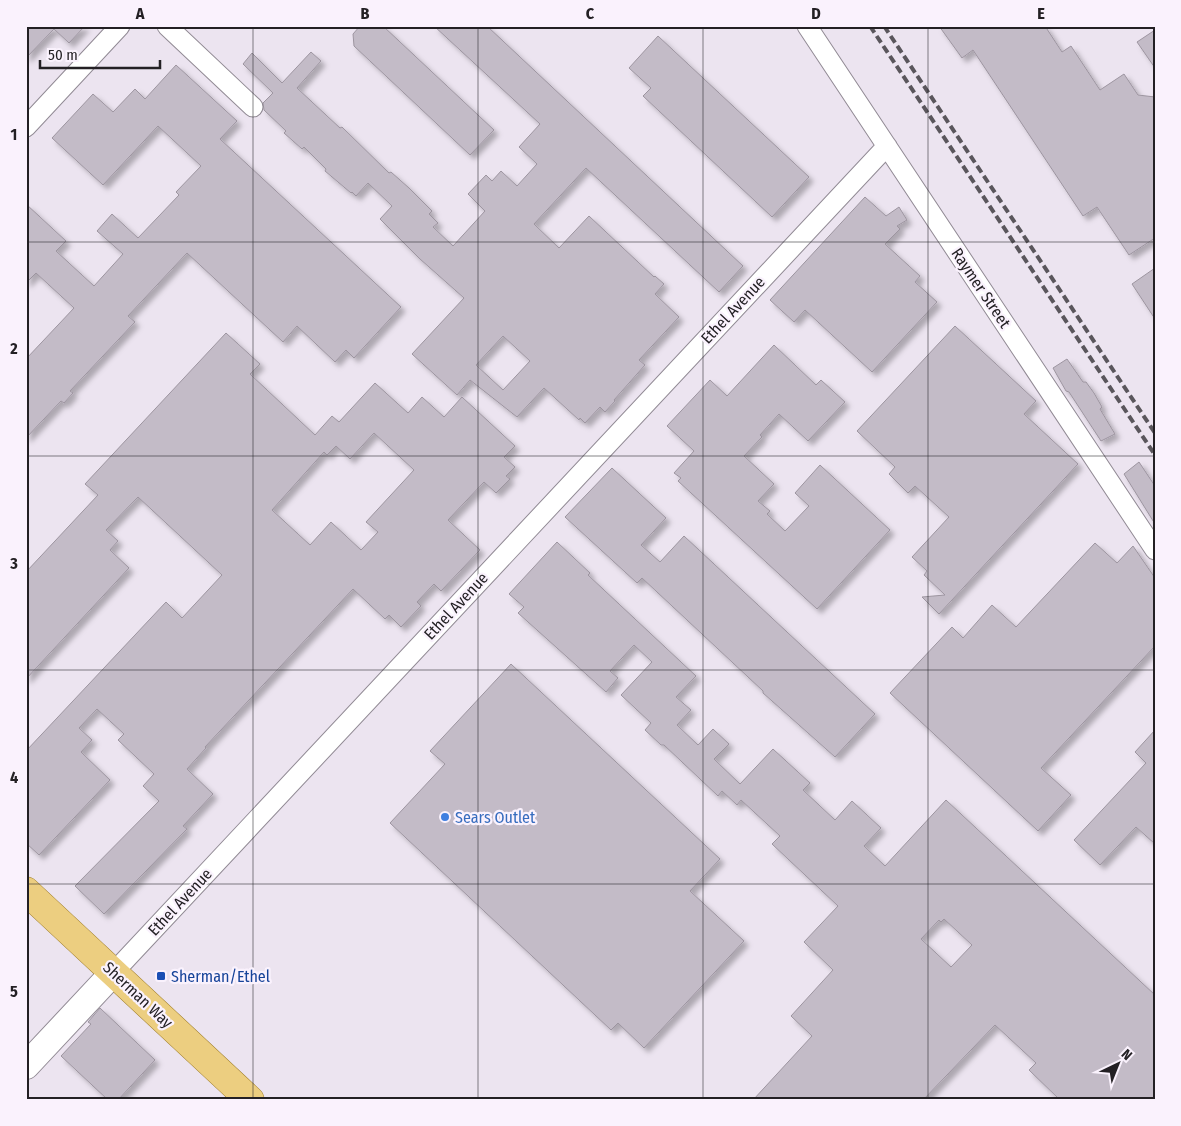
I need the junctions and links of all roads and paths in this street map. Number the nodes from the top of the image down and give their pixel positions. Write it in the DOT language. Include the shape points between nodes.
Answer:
graph roads {
  1 [pos="120,26"];
  2 [pos="166,26"];
  3 [pos="806,26"];
  4 [pos="253,107"];
  5 [pos="26,128"];
  6 [pos="886,146"];
  7 [pos="1155,550"];
  8 [pos="26,891"];
  9 [pos="114,972"];
  10 [pos="26,1066"];
  11 [pos="250,1100"];
  1 -- 5 [label="street"];
  2 -- 4 [label="street"];
  3 -- 6 [label="street, Raymer Street"];
  6 -- 7 [label="street, Raymer Street"];
  6 -- 9 [label="street, Ethel Avenue"];
  8 -- 9 [label="main road, Sherman Way"];
  9 -- 10 [label="street, Ethel Avenue"];
  9 -- 11 [label="main road, Sherman Way"];
}
